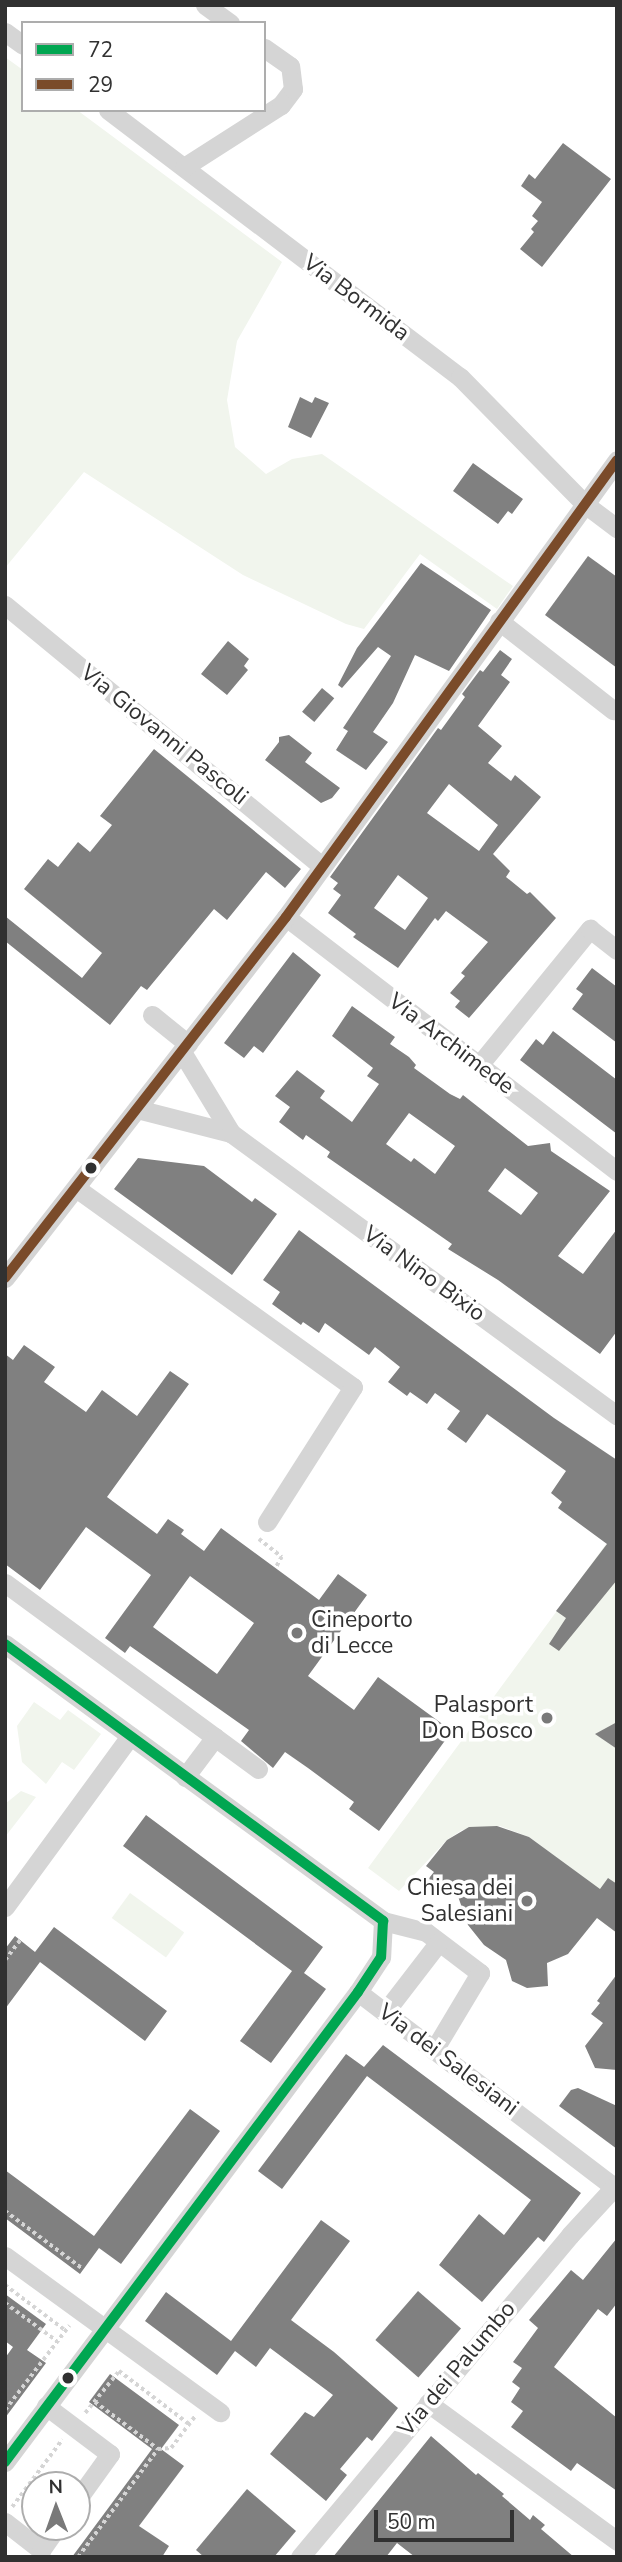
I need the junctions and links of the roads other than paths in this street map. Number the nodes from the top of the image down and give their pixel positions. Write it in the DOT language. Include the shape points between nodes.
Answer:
graph roads {
  1 [pos="205,5"];
  2 [pos="227,21"];
  3 [pos="5,32"];
  4 [pos="21,44"];
  5 [pos="266,49"];
  6 [pos="111,112"];
  7 [pos="184,167"];
  8 [pos="617,460"];
  9 [pos="586,505"];
  10 [pos="617,528"];
  11 [pos="5,605"];
  12 [pos="499,621"];
  13 [pos="613,710"];
  14 [pos="323,866"];
  15 [pos="286,917"];
  16 [pos="617,950"];
  17 [pos="152,1015"];
  18 [pos="185,1048"];
  19 [pos="479,1065"];
  20 [pos="137,1109"];
  21 [pos="231,1133"];
  22 [pos="617,1171"];
  23 [pos="76,1188"];
  24 [pos="5,1278"];
  25 [pos="617,1415"];
  26 [pos="267,1522"];
  27 [pos="5,1583"];
  28 [pos="5,1644"];
  29 [pos="130,1737"];
  30 [pos="215,1737"];
  31 [pos="258,1769"];
  32 [pos="186,1777"];
  33 [pos="9,1894"];
  34 [pos="383,1921"];
  35 [pos="439,1942"];
  36 [pos="358,1992"];
  37 [pos="385,2012"];
  38 [pos="434,2050"];
  39 [pos="615,2186"];
  40 [pos="5,2256"];
  41 [pos="104,2327"];
  42 [pos="428,2403"];
  43 [pos="46,2406"];
  44 [pos="213,2407"];
  45 [pos="5,2462"];
  46 [pos="91,2480"];
  47 [pos="5,2522"];
  48 [pos="21,2534"];
  49 [pos="29,2541"];
  50 [pos="47,2541"];
  51 [pos="617,2541"];
  52 [pos="300,2557"];
  1 -- 2 [label="street"];
  3 -- 4 [label="street"];
  5 -- 7 [label="street" via="290,66 292,89 281,105"];
  6 -- 7 [label="street, Via Bormida"];
  7 -- 9 [label="street, Via Bormida" via="460,377"];
  8 -- 9 [label="street"];
  9 -- 10 [label="street, Via Bormida"];
  9 -- 12 [label="street"];
  11 -- 14 [label="street, Via Giovanni Pascoli"];
  12 -- 13 [label="street"];
  12 -- 14 [label="street"];
  14 -- 15 [label="street"];
  15 -- 18 [label="street"];
  15 -- 19 [label="street, Via Archimede"];
  16 -- 19 [label="street" via="590,929"];
  17 -- 18 [label="street, Via Nino Bixio"];
  18 -- 20 [label="street"];
  18 -- 21 [label="street, Via Nino Bixio"];
  19 -- 22 [label="street, Via Archimede"];
  20 -- 21 [label="street, Via Nino Bixio"];
  20 -- 23 [label="street"];
  21 -- 25 [label="street, Via Nino Bixio"];
  23 -- 24 [label="street"];
  23 -- 26 [label="street" via="354,1387"];
  27 -- 30 [label="street"];
  28 -- 29 [label="street"];
  29 -- 32 [label="street"];
  29 -- 33 [label="street"];
  30 -- 31 [label="street"];
  30 -- 32 [label="street"];
  32 -- 34 [label="street"];
  34 -- 35 [label="street" via="426,1932"];
  34 -- 36 [label="street, Via dei Salesiani" via="381,1956"];
  35 -- 37 [label="street"];
  35 -- 38 [label="street" via="480,1973"];
  36 -- 37 [label="street, Via dei Salesiani"];
  36 -- 41 [label="street"];
  37 -- 38 [label="street, Via dei Salesiani"];
  38 -- 39 [label="street, Via dei Salesiani"];
  39 -- 42 [label="street, Via dei Palumbo"];
  40 -- 41 [label="street"];
  41 -- 43 [label="street"];
  41 -- 44 [label="street"];
  42 -- 51 [label="street"];
  42 -- 52 [label="street, Via dei Palumbo"];
  43 -- 45 [label="street"];
  43 -- 46 [label="street" via="110,2454"];
  47 -- 48 [label="street"];
  49 -- 50 [label="street" via="41,2550"];
}
